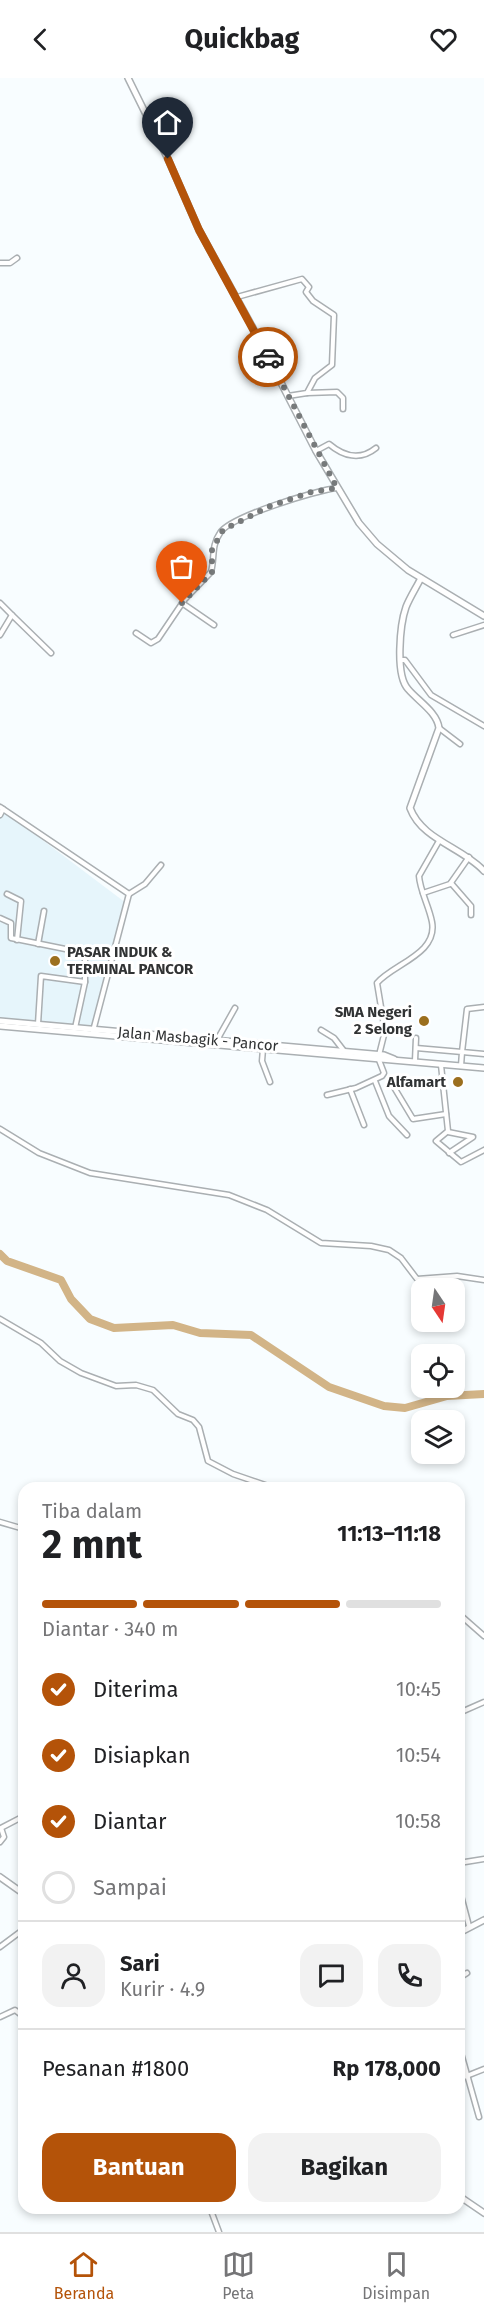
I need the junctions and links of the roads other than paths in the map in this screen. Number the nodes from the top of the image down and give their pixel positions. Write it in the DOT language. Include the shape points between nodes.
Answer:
graph roads {
  1 [pos="128,78"];
  2 [pos="17,258"];
  3 [pos="0,263"];
  4 [pos="237,297"];
  5 [pos="307,393"];
  6 [pos="288,396"];
  7 [pos="343,409"];
  8 [pos="376,448"];
  9 [pos="316,452"];
  10 [pos="337,488"];
  11 [pos="421,578"];
  12 [pos="0,603"];
  13 [pos="182,603"];
  14 [pos="12,615"];
  15 [pos="484,616"];
  16 [pos="214,625"];
  17 [pos="484,625"];
  18 [pos="136,633"];
  19 [pos="0,634"];
  20 [pos="453,635"];
  21 [pos="51,653"];
  22 [pos="401,660"];
  23 [pos="484,726"];
  24 [pos="439,728"];
  25 [pos="460,744"];
  26 [pos="1,808"];
  27 [pos="0,815"];
  28 [pos="439,841"];
  29 [pos="469,857"];
  30 [pos="160,866"];
  31 [pos="484,871"];
  32 [pos="451,883"];
  33 [pos="423,893"];
  34 [pos="7,894"];
  35 [pos="129,894"];
  36 [pos="44,911"];
  37 [pos="471,915"];
  38 [pos="0,918"];
  39 [pos="17,940"];
  40 [pos="38,944"];
  41 [pos="85,982"];
  42 [pos="484,1007"];
  43 [pos="236,1008"];
  44 [pos="0,1021"];
  45 [pos="38,1024"];
  46 [pos="0,1026"];
  47 [pos="75,1028"];
  48 [pos="321,1030"];
  49 [pos="93,1032"];
  50 [pos="416,1038"];
  51 [pos="187,1041"];
  52 [pos="216,1041"];
  53 [pos="263,1048"];
  54 [pos="416,1048"];
  55 [pos="344,1052"];
  56 [pos="462,1052"];
  57 [pos="484,1054"];
  58 [pos="379,1058"];
  59 [pos="415,1061"];
  60 [pos="441,1064"];
  61 [pos="461,1066"];
  62 [pos="484,1068"];
  63 [pos="375,1080"];
  64 [pos="270,1082"];
  65 [pos="392,1084"];
  66 [pos="350,1089"];
  67 [pos="327,1095"];
  68 [pos="446,1114"];
  69 [pos="364,1125"];
  70 [pos="0,1130"];
  71 [pos="448,1132"];
  72 [pos="407,1135"];
  73 [pos="484,1150"];
  74 [pos="448,1153"];
  75 [pos="484,1280"];
  76 [pos="0,1319"];
  77 [pos="256,1482"];
  78 [pos="0,1521"];
  79 [pos="18,1527"];
  80 [pos="465,1619"];
  81 [pos="484,1636"];
  82 [pos="484,1702"];
  83 [pos="465,1710"];
  84 [pos="18,1819"];
  85 [pos="0,1842"];
  86 [pos="484,1859"];
  87 [pos="465,1862"];
  88 [pos="0,1877"];
  89 [pos="18,1890"];
  90 [pos="465,1915"];
  91 [pos="484,1920"];
  92 [pos="469,1926"];
  93 [pos="465,1929"];
  94 [pos="18,1934"];
  95 [pos="0,1947"];
  96 [pos="18,2012"];
  97 [pos="0,2017"];
  98 [pos="465,2069"];
  99 [pos="484,2069"];
  100 [pos="467,2076"];
  101 [pos="479,2117"];
  102 [pos="465,2200"];
  103 [pos="484,2213"];
  104 [pos="212,2214"];
  105 [pos="219,2232"];
  1 -- 4 [label="street" via="199,230"];
  2 -- 3 [label="street"];
  4 -- 5 [label="street" via="302,279 309,286 307,294 334,315 332,365 315,378"];
  4 -- 6 [label="street"];
  5 -- 6 [label="street"];
  5 -- 7 [label="street" via="337,392 343,398"];
  6 -- 9 [label="street"];
  8 -- 9 [label="street" via="352,456 327,444"];
  9 -- 10 [label="street"];
  10 -- 11 [label="street" via="371,538"];
  10 -- 13 [label="street" via="311,492 268,507 221,532 212,550 212,572"];
  11 -- 15 [label="street"];
  11 -- 22 [label="street" via="404,612"];
  12 -- 14 [label="street"];
  13 -- 16 [label="street"];
  13 -- 18 [label="street" via="156,642"];
  14 -- 19 [label="street"];
  14 -- 21 [label="street"];
  17 -- 20 [label="street"];
  22 -- 23 [label="street" via="405,660 431,695"];
  22 -- 24 [label="street" via="405,685 436,718"];
  24 -- 25 [label="street"];
  24 -- 28 [label="street" via="410,806 411,813"];
  26 -- 27 [label="street"];
  26 -- 35 [label="street"];
  28 -- 29 [label="street"];
  28 -- 33 [label="street" via="420,872"];
  29 -- 31 [label="street"];
  29 -- 32 [label="street"];
  30 -- 35 [label="street" via="145,884"];
  32 -- 33 [label="street"];
  32 -- 37 [label="street" via="471,906"];
  33 -- 58 [label="street" via="432,921 429,938 416,956 377,982 385,1031"];
  34 -- 39 [label="street" via="21,901"];
  35 -- 49 [label="street"];
  36 -- 40 [label="street"];
  38 -- 39 [label="street" via="11,923 11,938"];
  39 -- 40 [label="street"];
  40 -- 41 [label="street" via="85,953"];
  41 -- 45 [label="street" via="41,976"];
  41 -- 47 [label="street"];
  42 -- 56 [label="street" via="467,1009"];
  43 -- 52 [label="street"];
  44 -- 45 [label="street, Jalan Masbagik - Pancor"];
  45 -- 47 [label="street, Jalan Masbagik - Pancor"];
  46 -- 49 [label="street, Jalan Masbagik - Pancor"];
  47 -- 49 [label="street, Jalan Masbagik - Pancor"];
  48 -- 55 [label="street" via="334,1038"];
  49 -- 51 [label="street, Jalan Masbagik - Pancor"];
  50 -- 54 [label="street"];
  51 -- 52 [label="street, Jalan Masbagik - Pancor"];
  51 -- 53 [label="street, Jalan Masbagik - Pancor"];
  52 -- 53 [label="street, Jalan Masbagik - Pancor"];
  53 -- 55 [label="street, Jalan Masbagik - Pancor"];
  53 -- 58 [label="street, Jalan Masbagik - Pancor"];
  53 -- 64 [label="street" via="262,1061"];
  54 -- 56 [label="street"];
  54 -- 59 [label="street"];
  55 -- 58 [label="street, Jalan Masbagik - Pancor"];
  56 -- 57 [label="street"];
  56 -- 61 [label="street"];
  58 -- 59 [label="street, Jalan Masbagik - Pancor"];
  58 -- 63 [label="street" via="384,1073"];
  59 -- 60 [label="street, Jalan Masbagik - Pancor"];
  60 -- 61 [label="street, Jalan Masbagik - Pancor"];
  60 -- 68 [label="street"];
  61 -- 62 [label="street, Jalan Masbagik - Pancor"];
  63 -- 66 [label="street"];
  63 -- 72 [label="street" via="389,1116"];
  65 -- 68 [label="street" via="413,1119"];
  66 -- 67 [label="street"];
  66 -- 69 [label="street"];
  68 -- 71 [label="street"];
  70 -- 75 [label="street" via="39,1153 90,1173 229,1195 267,1209 321,1243 388,1250 417,1279 457,1276"];
  71 -- 74 [label="street" via="436,1141"];
  71 -- 74 [label="street" via="472,1137"];
  73 -- 74 [label="street" via="462,1162"];
  76 -- 77 [label="street" via="81,1373 116,1386 136,1385 153,1390 178,1414 199,1426 208,1461"];
  78 -- 79 [label="street"];
  80 -- 81 [label="street"];
  82 -- 83 [label="street"];
  84 -- 85 [label="street" via="1,1828 4,1836"];
  86 -- 87 [label="street"];
  88 -- 89 [label="street"];
  90 -- 92 [label="street"];
  91 -- 92 [label="street"];
  92 -- 93 [label="street"];
  94 -- 95 [label="street"];
  96 -- 97 [label="street" via="15,2010"];
  98 -- 100 [label="street"];
  99 -- 100 [label="street"];
  100 -- 101 [label="street"];
  102 -- 103 [label="street"];
  104 -- 105 [label="street"];
}
